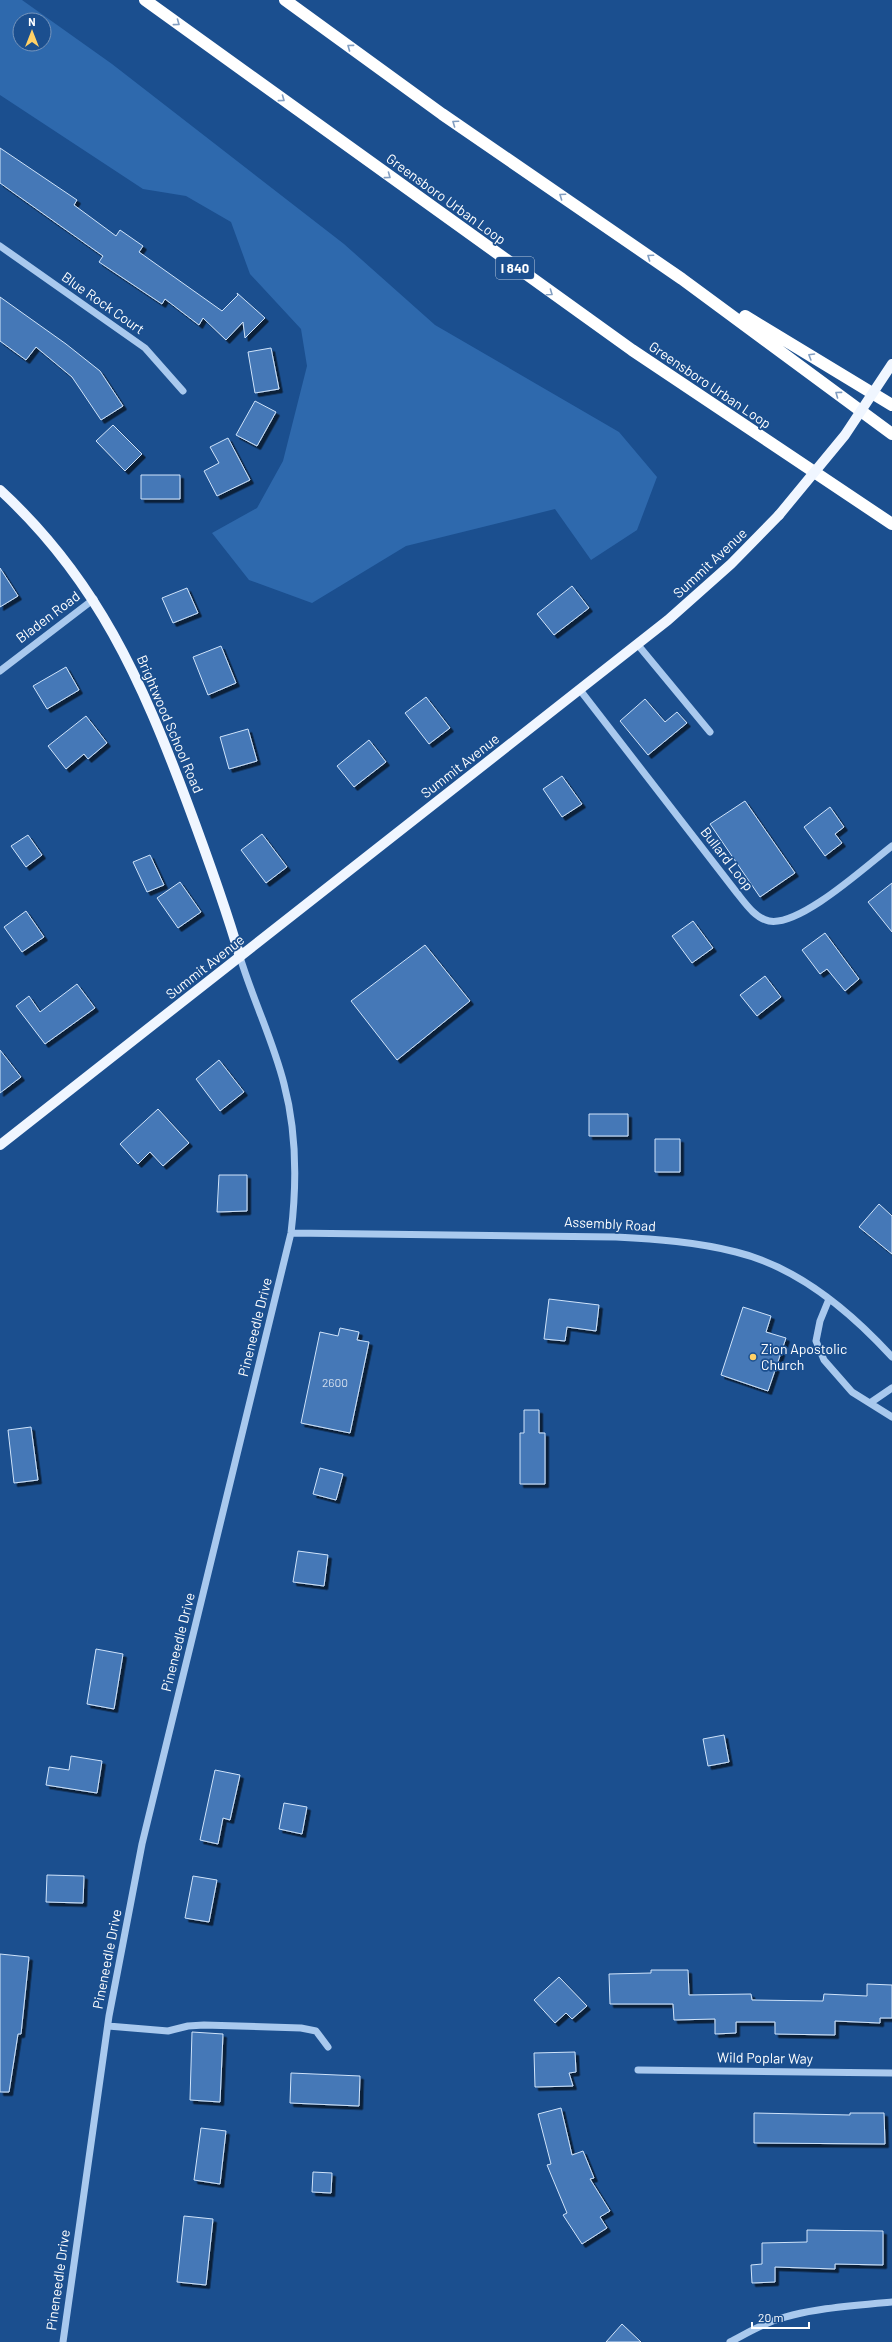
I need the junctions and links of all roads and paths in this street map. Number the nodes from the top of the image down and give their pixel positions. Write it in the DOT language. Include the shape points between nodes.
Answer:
graph roads {
  1 [pos="146,0"];
  2 [pos="286,0"];
  3 [pos="0,246"];
  4 [pos="682,279"];
  5 [pos="892,364"];
  6 [pos="183,391"];
  7 [pos="892,404"];
  8 [pos="892,434"];
  9 [pos="0,490"];
  10 [pos="892,524"];
  11 [pos="94,599"];
  12 [pos="638,645"];
  13 [pos="0,671"];
  14 [pos="580,690"];
  15 [pos="710,732"];
  16 [pos="892,846"];
  17 [pos="240,956"];
  18 [pos="0,1145"];
  19 [pos="291,1233"];
  20 [pos="830,1299"];
  21 [pos="892,1357"];
  22 [pos="892,1388"];
  23 [pos="870,1403"];
  24 [pos="892,1417"];
  25 [pos="108,2026"];
  26 [pos="328,2047"];
  27 [pos="638,2070"];
  28 [pos="892,2073"];
  29 [pos="892,2302"];
  30 [pos="62,2342"];
  31 [pos="730,2342"];
  1 -- 10 [label="highway, Greensboro Urban Loop / I 840, one-way" via="620,342"];
  4 -- 2 [label="highway, one-way" via="442,114"];
  3 -- 6 [label="street, Blue Rock Court" via="145,348"];
  7 -- 4 [label="highway, one-way"];
  8 -- 4 [label="highway, one-way"];
  5 -- 12 [label="main road, Summit Avenue, bridge" via="845,435 778,515 701,593"];
  9 -- 11 [label="main road, Brightwood School Road" via="28,515"];
  11 -- 13 [label="street, Bladen Road"];
  11 -- 17 [label="main road, Brightwood School Road" via="124,652 153,712 199,835"];
  12 -- 14 [label="main road, Summit Avenue"];
  12 -- 15 [label="street"];
  14 -- 16 [label="street, Bullard Loop" via="737,894 753,912 768,921 793,918 813,907"];
  14 -- 17 [label="main road, Summit Avenue"];
  17 -- 18 [label="main road, Summit Avenue"];
  17 -- 19 [label="street, Pineneedle Drive" via="276,1055 291,1116 296,1174"];
  19 -- 20 [label="street, Assembly Road" via="557,1234 670,1240 737,1252 765,1262 795,1276"];
  19 -- 25 [label="street, Pineneedle Drive" via="142,1844"];
  20 -- 21 [label="street, Assembly Road"];
  20 -- 23 [label="street" via="820,1321 816,1341 824,1360 852,1392"];
  22 -- 23 [label="street"];
  23 -- 24 [label="street"];
  25 -- 26 [label="street" via="168,2031 204,2025 301,2028 316,2031"];
  25 -- 30 [label="street, Pineneedle Drive"];
  27 -- 28 [label="street, Wild Poplar Way"];
  29 -- 31 [label="street" via="817,2311 769,2322"];
}
